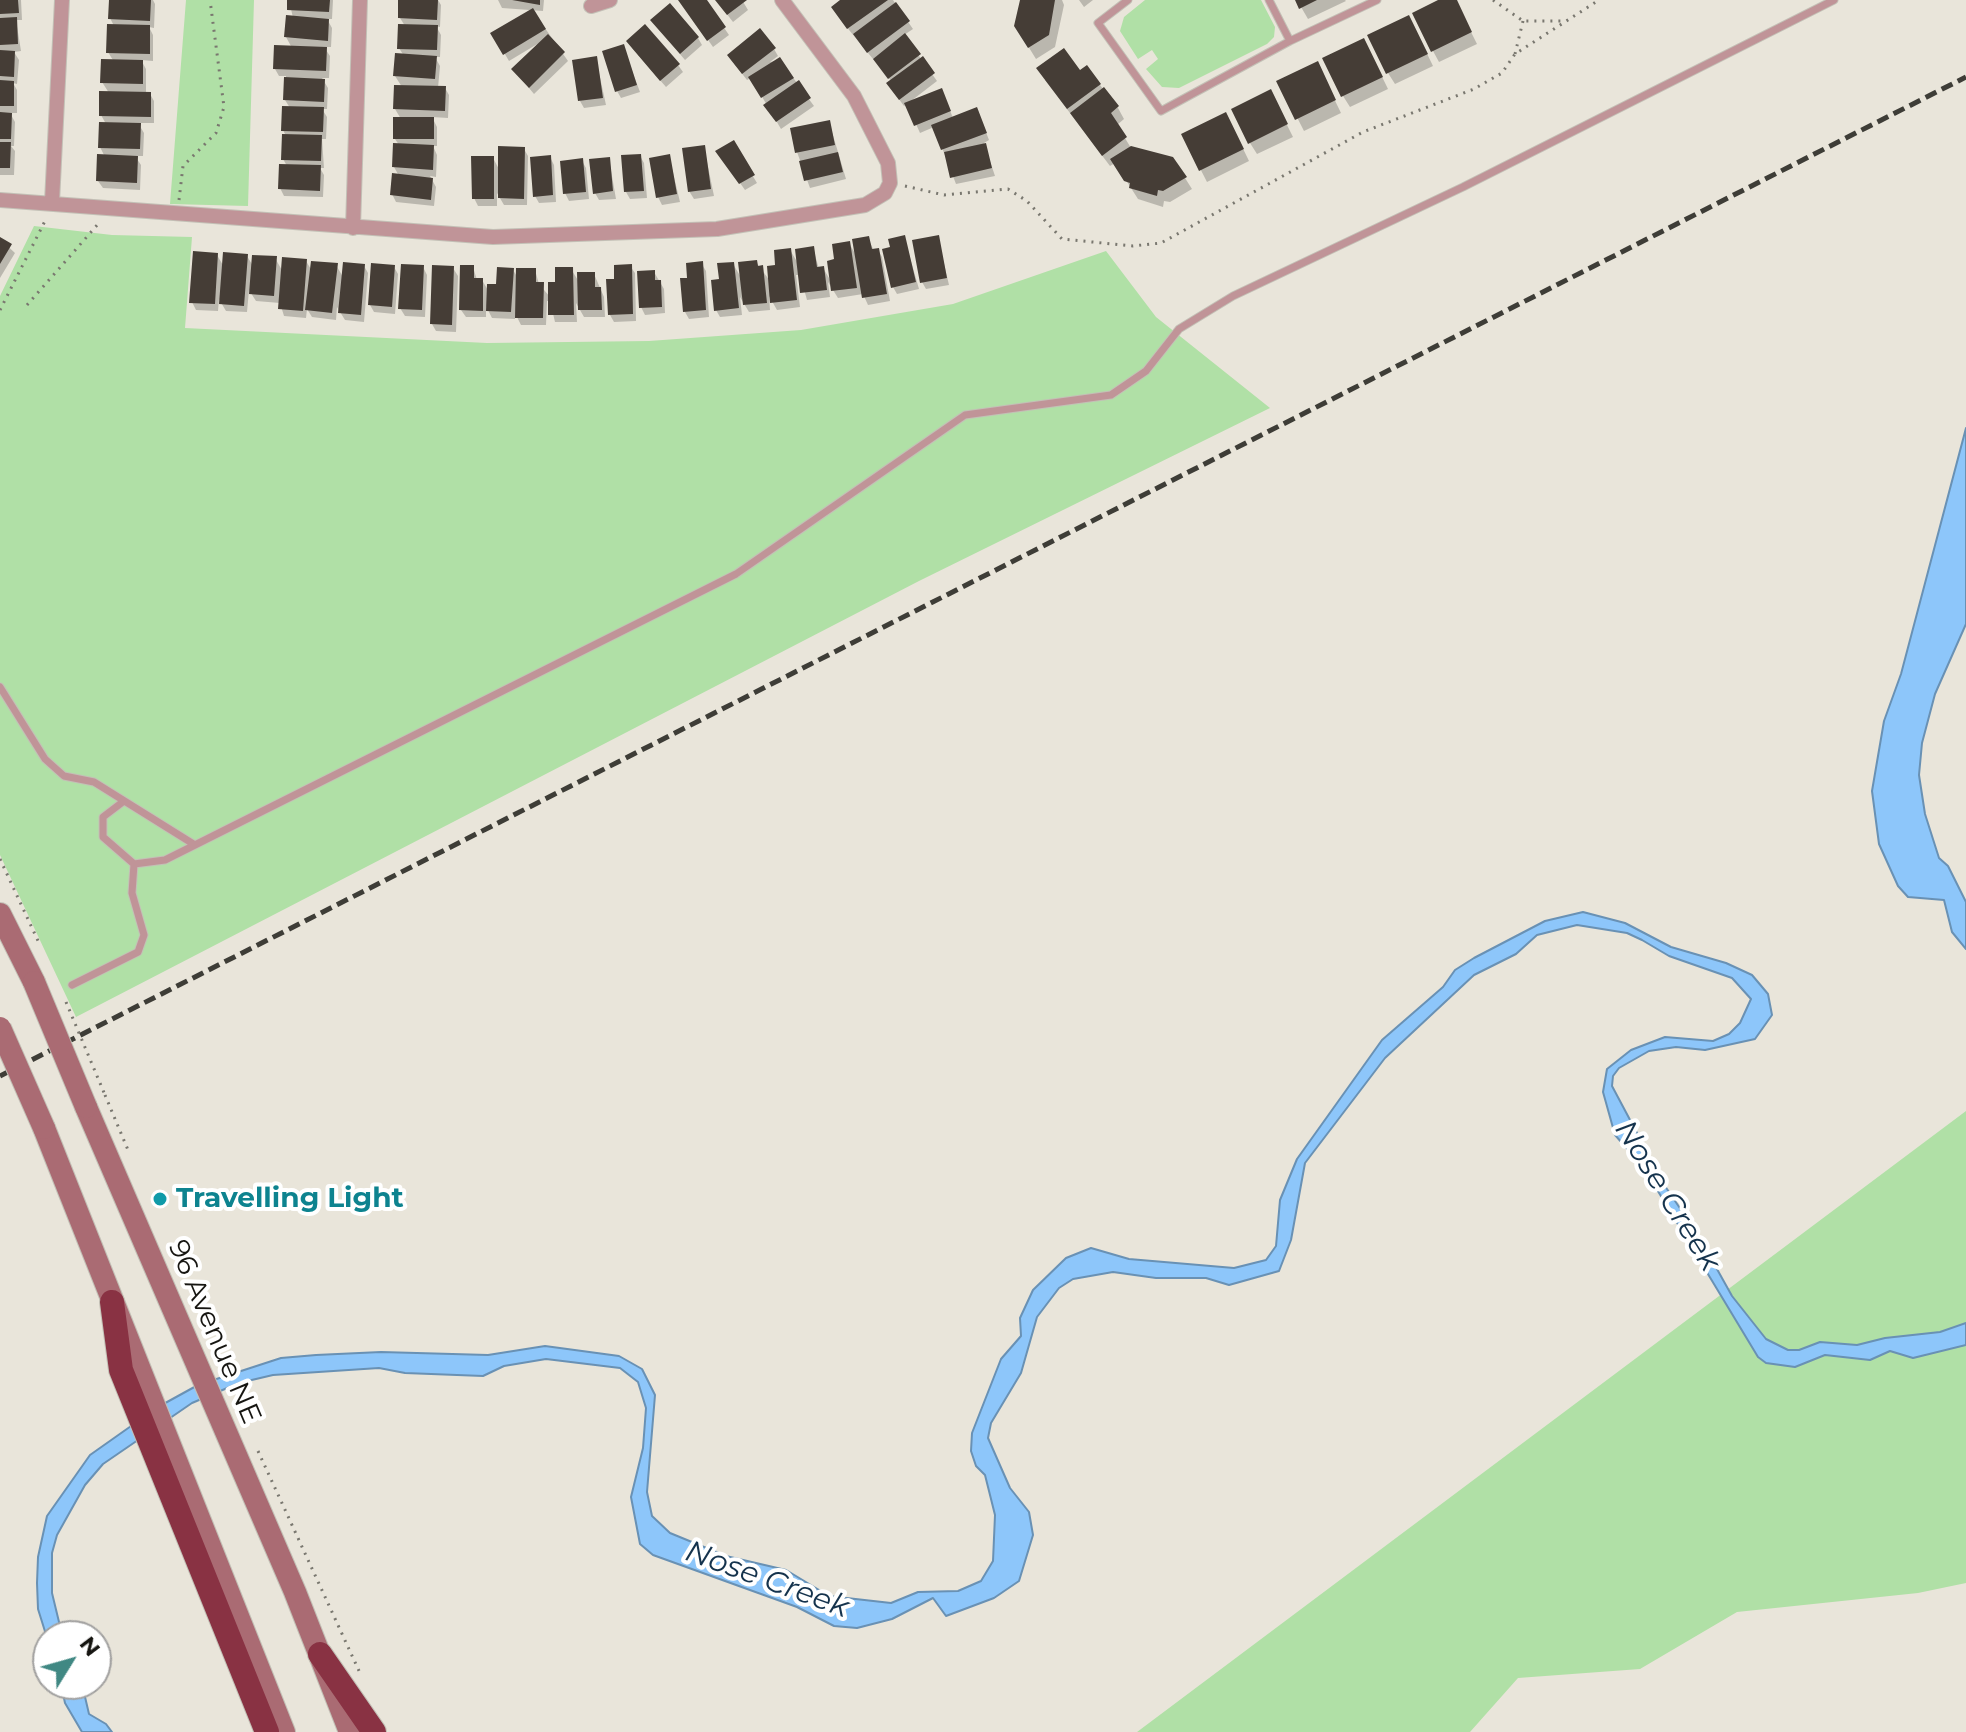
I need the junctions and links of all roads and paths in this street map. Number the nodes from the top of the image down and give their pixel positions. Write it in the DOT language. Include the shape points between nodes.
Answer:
graph roads {
  1 [pos="62,0"];
  2 [pos="210,0"];
  3 [pos="360,0"];
  4 [pos="610,0"];
  5 [pos="782,0"];
  6 [pos="1128,0"];
  7 [pos="1269,0"];
  8 [pos="1377,0"];
  9 [pos="1493,0"];
  10 [pos="1599,0"];
  11 [pos="1834,0"];
  12 [pos="591,6"];
  13 [pos="1523,21"];
  14 [pos="1563,21"];
  15 [pos="1290,41"];
  16 [pos="1515,54"];
  17 [pos="890,183"];
  18 [pos="0,200"];
  19 [pos="52,202"];
  20 [pos="174,212"];
  21 [pos="101,221"];
  22 [pos="353,228"];
  23 [pos="27,305"];
  24 [pos="0,310"];
  25 [pos="0,687"];
  26 [pos="124,801"];
  27 [pos="195,845"];
  28 [pos="0,859"];
  29 [pos="134,864"];
  30 [pos="0,914"];
  31 [pos="40,945"];
  32 [pos="72,985"];
  33 [pos="65,999"];
  34 [pos="0,1028"];
  35 [pos="95,1101"];
  36 [pos="112,1302"];
  37 [pos="264,1494"];
  38 [pos="198,1539"];
  39 [pos="320,1654"];
  40 [pos="363,1679"];
  41 [pos="267,1732"];
  42 [pos="284,1732"];
  43 [pos="350,1732"];
  44 [pos="374,1732"];
  1 -- 19 [label="street"];
  2 -- 20 [label="path" via="224,107 216,133 183,166"];
  3 -- 22 [label="street"];
  4 -- 12 [label="street"];
  5 -- 17 [label="street" via="854,96 888,163"];
  6 -- 15 [label="lane" via="1098,23 1161,111"];
  7 -- 15 [label="lane"];
  8 -- 15 [label="lane"];
  9 -- 13 [label="path"];
  10 -- 14 [label="path"];
  11 -- 27 [label="lane" via="1233,296 1179,329 1146,371 1111,395 965,415 736,574"];
  13 -- 14 [label="path"];
  13 -- 16 [label="path"];
  14 -- 16 [label="path"];
  16 -- 17 [label="path" via="1502,73 1474,89 1363,132 1161,243 1133,246 1062,239 1027,201 1008,189 944,195"];
  17 -- 22 [label="street" via="885,193 865,205 717,229 493,237"];
  18 -- 19 [label="street"];
  19 -- 20 [label="street"];
  19 -- 24 [label="path"];
  20 -- 22 [label="street"];
  21 -- 23 [label="path"];
  25 -- 26 [label="lane" via="45,759 64,776 94,782"];
  26 -- 27 [label="lane"];
  26 -- 29 [label="lane" via="103,817 103,837"];
  27 -- 29 [label="lane" via="165,860"];
  28 -- 31 [label="path"];
  29 -- 32 [label="lane" via="132,893 144,935 138,952"];
  30 -- 35 [label="main road, 96 Avenue NE, bridge"];
  33 -- 35 [label="path, bridge"];
  34 -- 36 [label="main road, bridge"];
  35 -- 37 [label="main road, 96 Avenue NE" via="160,1283"];
  36 -- 38 [label="highway" via="121,1370"];
  37 -- 39 [label="main road, 96 Avenue NE"];
  37 -- 40 [label="path"];
  38 -- 41 [label="highway"];
  38 -- 42 [label="main road"];
  39 -- 43 [label="main road, 96 Avenue NE"];
  39 -- 44 [label="highway"];
}
